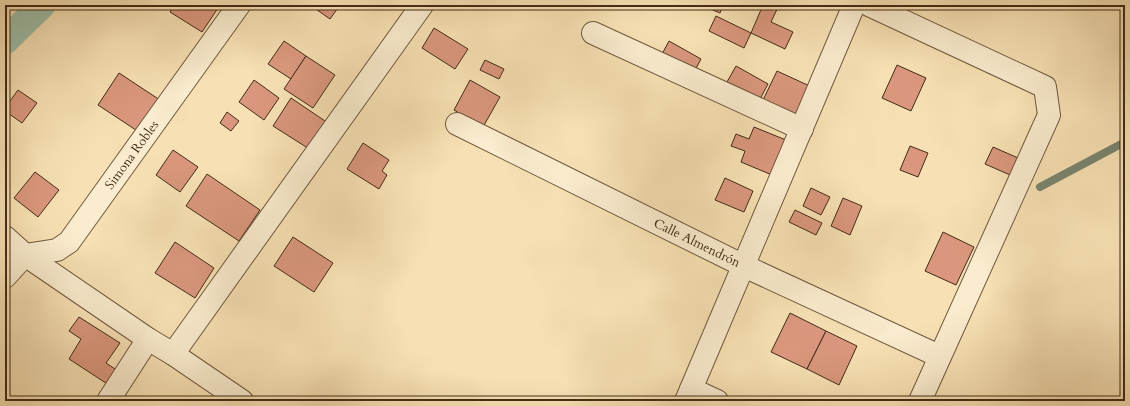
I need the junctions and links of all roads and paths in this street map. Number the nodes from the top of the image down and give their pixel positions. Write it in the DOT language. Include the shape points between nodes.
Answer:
graph roads {
  1 [pos="239,5"];
  2 [pos="422,5"];
  3 [pos="854,5"];
  4 [pos="869,5"];
  5 [pos="593,33"];
  6 [pos="457,124"];
  7 [pos="802,129"];
  8 [pos="5,237"];
  9 [pos="25,255"];
  10 [pos="744,266"];
  11 [pos="5,277"];
  12 [pos="148,339"];
  13 [pos="173,354"];
  14 [pos="939,356"];
  15 [pos="689,395"];
  16 [pos="108,401"];
  17 [pos="242,401"];
  18 [pos="717,401"];
  19 [pos="920,401"];
  1 -- 9 [label="street, Simona Robles" via="70,242 57,250"];
  2 -- 13 [label="street"];
  3 -- 7 [label="street"];
  4 -- 14 [label="street" via="1045,87 1049,115"];
  5 -- 7 [label="street"];
  6 -- 10 [label="street, Calle Almendrón"];
  7 -- 10 [label="street"];
  8 -- 9 [label="street"];
  9 -- 11 [label="street"];
  9 -- 12 [label="street"];
  10 -- 14 [label="street, Calle Almendrón"];
  10 -- 15 [label="street"];
  12 -- 13 [label="street"];
  12 -- 16 [label="street"];
  13 -- 17 [label="street"];
  14 -- 19 [label="street"];
  15 -- 18 [label="street"];
}
